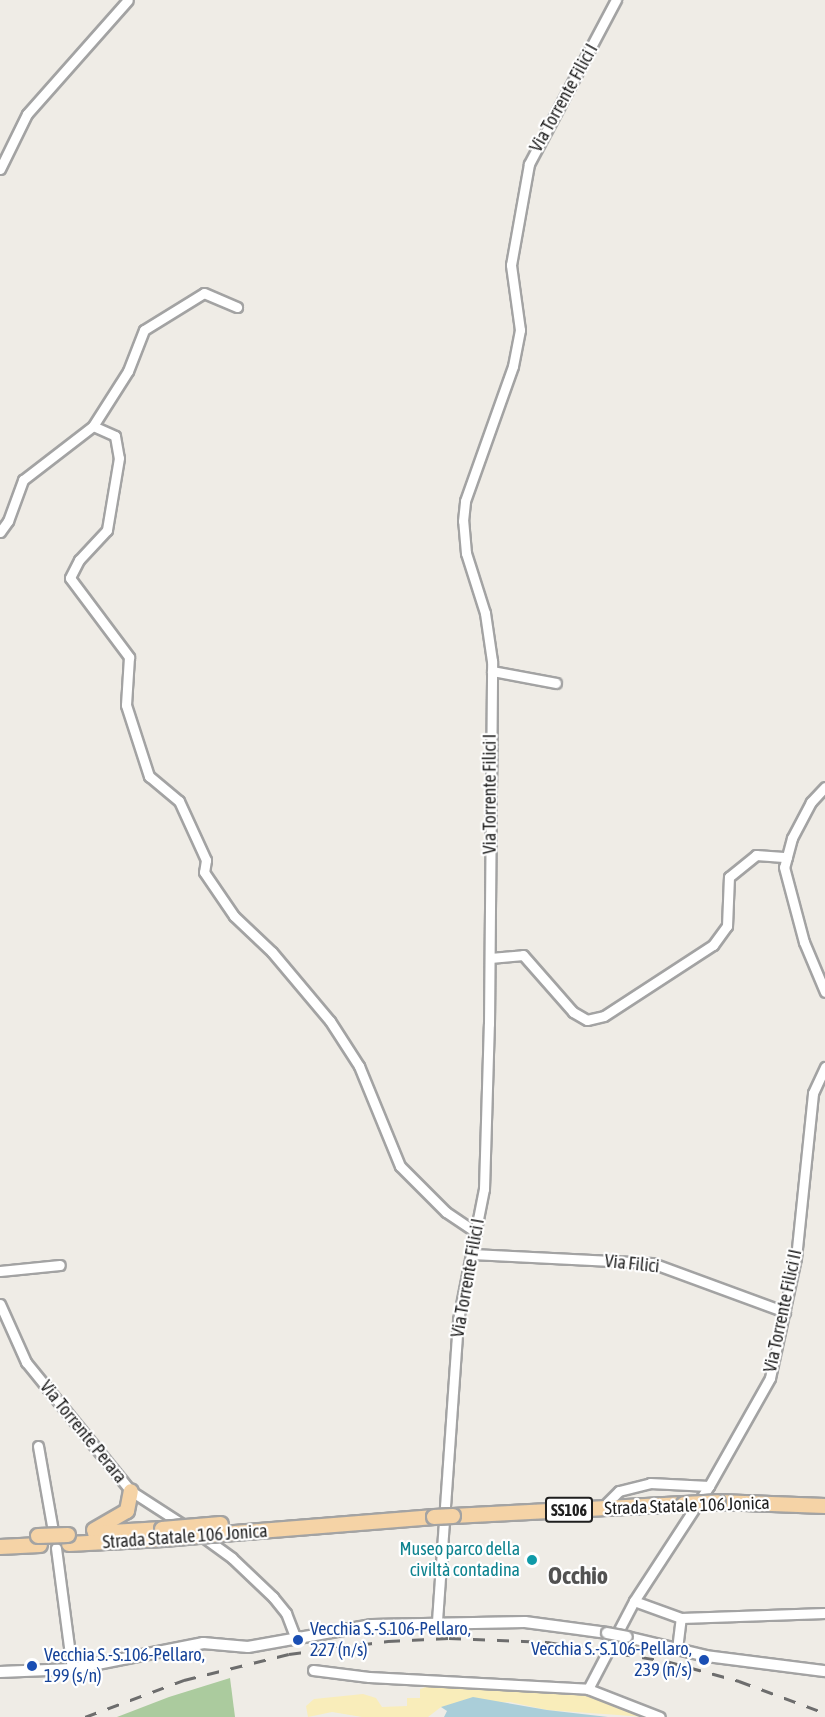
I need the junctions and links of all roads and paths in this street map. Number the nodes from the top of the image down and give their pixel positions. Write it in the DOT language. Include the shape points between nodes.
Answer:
graph roads {
  1 [pos="128,0"];
  2 [pos="616,0"];
  3 [pos="0,169"];
  4 [pos="237,307"];
  5 [pos="93,426"];
  6 [pos="0,532"];
  7 [pos="492,671"];
  8 [pos="556,683"];
  9 [pos="825,787"];
  10 [pos="787,857"];
  11 [pos="490,958"];
  12 [pos="825,992"];
  13 [pos="825,1067"];
  14 [pos="476,1232"];
  15 [pos="472,1254"];
  16 [pos="60,1265"];
  17 [pos="0,1270"];
  18 [pos="0,1304"];
  19 [pos="785,1312"];
  20 [pos="38,1446"];
  21 [pos="709,1486"];
  22 [pos="131,1496"];
  23 [pos="619,1501"];
  24 [pos="825,1506"];
  25 [pos="53,1531"];
  26 [pos="84,1534"];
  27 [pos="163,1534"];
  28 [pos="0,1539"];
  29 [pos="39,1541"];
  30 [pos="64,1542"];
  31 [pos="0,1547"];
  32 [pos="634,1601"];
  33 [pos="825,1613"];
  34 [pos="681,1618"];
  35 [pos="437,1621"];
  36 [pos="295,1636"];
  37 [pos="677,1649"];
  38 [pos="72,1669"];
  39 [pos="312,1670"];
  40 [pos="825,1671"];
  41 [pos="0,1672"];
  42 [pos="588,1689"];
  43 [pos="660,1717"];
  1 -- 3 [label="street" via="27,114"];
  2 -- 7 [label="street, Via Torrente Filici I" via="536,147 519,207 511,265 520,330 513,366 465,501 463,521 466,553 485,613"];
  4 -- 5 [label="street" via="204,293 144,330 128,371"];
  5 -- 6 [label="street" via="23,480"];
  5 -- 14 [label="street" via="115,436 119,458 107,530 79,560 70,578 129,657 126,705 149,776 179,801 206,860 204,872 234,916 272,952 330,1021 359,1065 400,1166 446,1212"];
  7 -- 8 [label="street"];
  7 -- 11 [label="street, Via Torrente Filici I"];
  9 -- 10 [label="street" via="811,802"];
  10 -- 11 [label="street" via="756,855 729,877 727,926 713,945 604,1016 586,1020 573,1012 523,955"];
  10 -- 12 [label="street" via="784,867 804,942"];
  11 -- 14 [label="street, Via Torrente Filici I" via="484,1190"];
  13 -- 19 [label="street, Via Torrente Filici II" via="813,1094 796,1258"];
  14 -- 15 [label="street, Via Torrente Filici I"];
  15 -- 19 [label="street, Via Filici" via="652,1263"];
  15 -- 35 [label="street, Via Torrente Filici I" via="457,1330"];
  16 -- 17 [label="street"];
  18 -- 22 [label="street, Via Torrente Perara" via="26,1362"];
  19 -- 21 [label="street, Via Torrente Filici II" via="770,1378"];
  20 -- 25 [label="street"];
  21 -- 23 [label="street" via="651,1483"];
  21 -- 32 [label="street, Via Torrente Filici II"];
  22 -- 26 [label="main road" via="118,1518"];
  22 -- 36 [label="street, Via Torrente Perara" via="213,1543 251,1574 285,1613"];
  23 -- 24 [label="main road, Strada Statale 106 Jonica / SS106, bridge"];
  23 -- 27 [label="main road, Strada Statale 106 Jonica / SS106, bridge" via="602,1508 370,1521 333,1528"];
  26 -- 27 [label="main road, Strada Statale 106 Jonica / SS106"];
  26 -- 30 [label="main road, Strada Statale 106 Jonica / SS106"];
  27 -- 30 [label="main road, Strada Statale 106 Jonica / SS106"];
  28 -- 29 [label="main road, Strada Statale 106 Jonica / SS106"];
  29 -- 30 [label="main road, Strada Statale 106 Jonica / SS106"];
  29 -- 31 [label="main road, Strada Statale 106 Jonica / SS106"];
  30 -- 38 [label="street"];
  32 -- 34 [label="street"];
  32 -- 42 [label="street, Via Torrente Filici II"];
  33 -- 34 [label="street"];
  34 -- 37 [label="street"];
  35 -- 36 [label="street"];
  35 -- 37 [label="street, bridge" via="525,1622 607,1633"];
  36 -- 38 [label="street" via="248,1647 203,1643"];
  37 -- 40 [label="street"];
  38 -- 41 [label="street"];
  39 -- 42 [label="street" via="369,1677"];
  42 -- 43 [label="street"];
}
